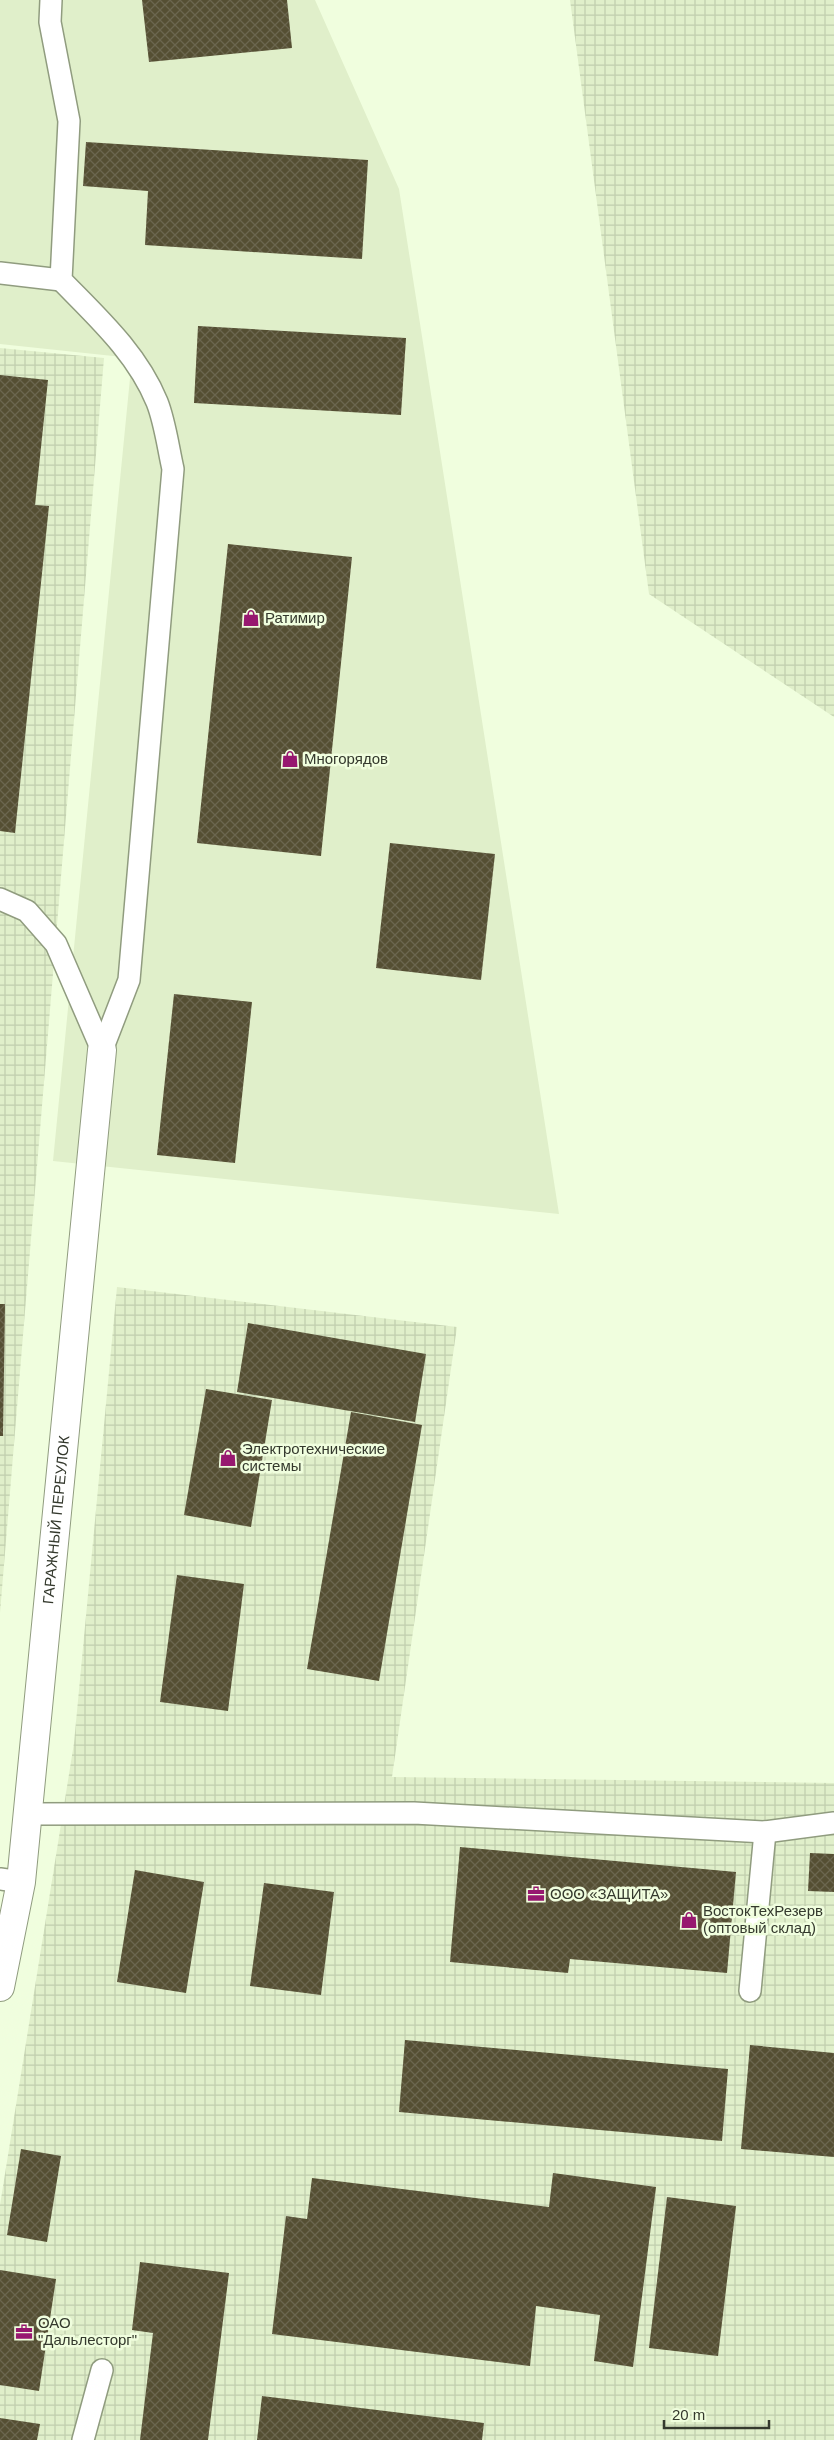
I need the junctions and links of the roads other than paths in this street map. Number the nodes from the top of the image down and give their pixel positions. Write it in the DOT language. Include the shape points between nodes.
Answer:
graph roads {
  1 [pos="51,0"];
  2 [pos="0,273"];
  3 [pos="61,280"];
  4 [pos="0,899"];
  5 [pos="102,1050"];
  6 [pos="26,1814"];
  7 [pos="834,1823"];
  8 [pos="766,1832"];
  9 [pos="10,1880"];
  10 [pos="0,1987"];
  11 [pos="750,1991"];
  12 [pos="102,2370"];
  13 [pos="84,2440"];
  1 -- 3 [label="lane" via="50,22 69,121"];
  2 -- 3 [label="lane"];
  3 -- 5 [label="lane" via="115,336 139,367 157,403 173,469 129,980"];
  4 -- 5 [label="lane" via="27,911 56,944"];
  5 -- 6 [label="street, ГАРАЖНЫЙ ПЕРЕУЛОК"];
  6 -- 8 [label="lane" via="414,1812"];
  6 -- 9 [label="street, ГАРАЖНЫЙ ПЕРЕУЛОК"];
  7 -- 8 [label="lane"];
  8 -- 11 [label="lane"];
  9 -- 10 [label="street, ГАРАЖНЫЙ ПЕРЕУЛОК"];
  12 -- 13 [label="lane"];
}
